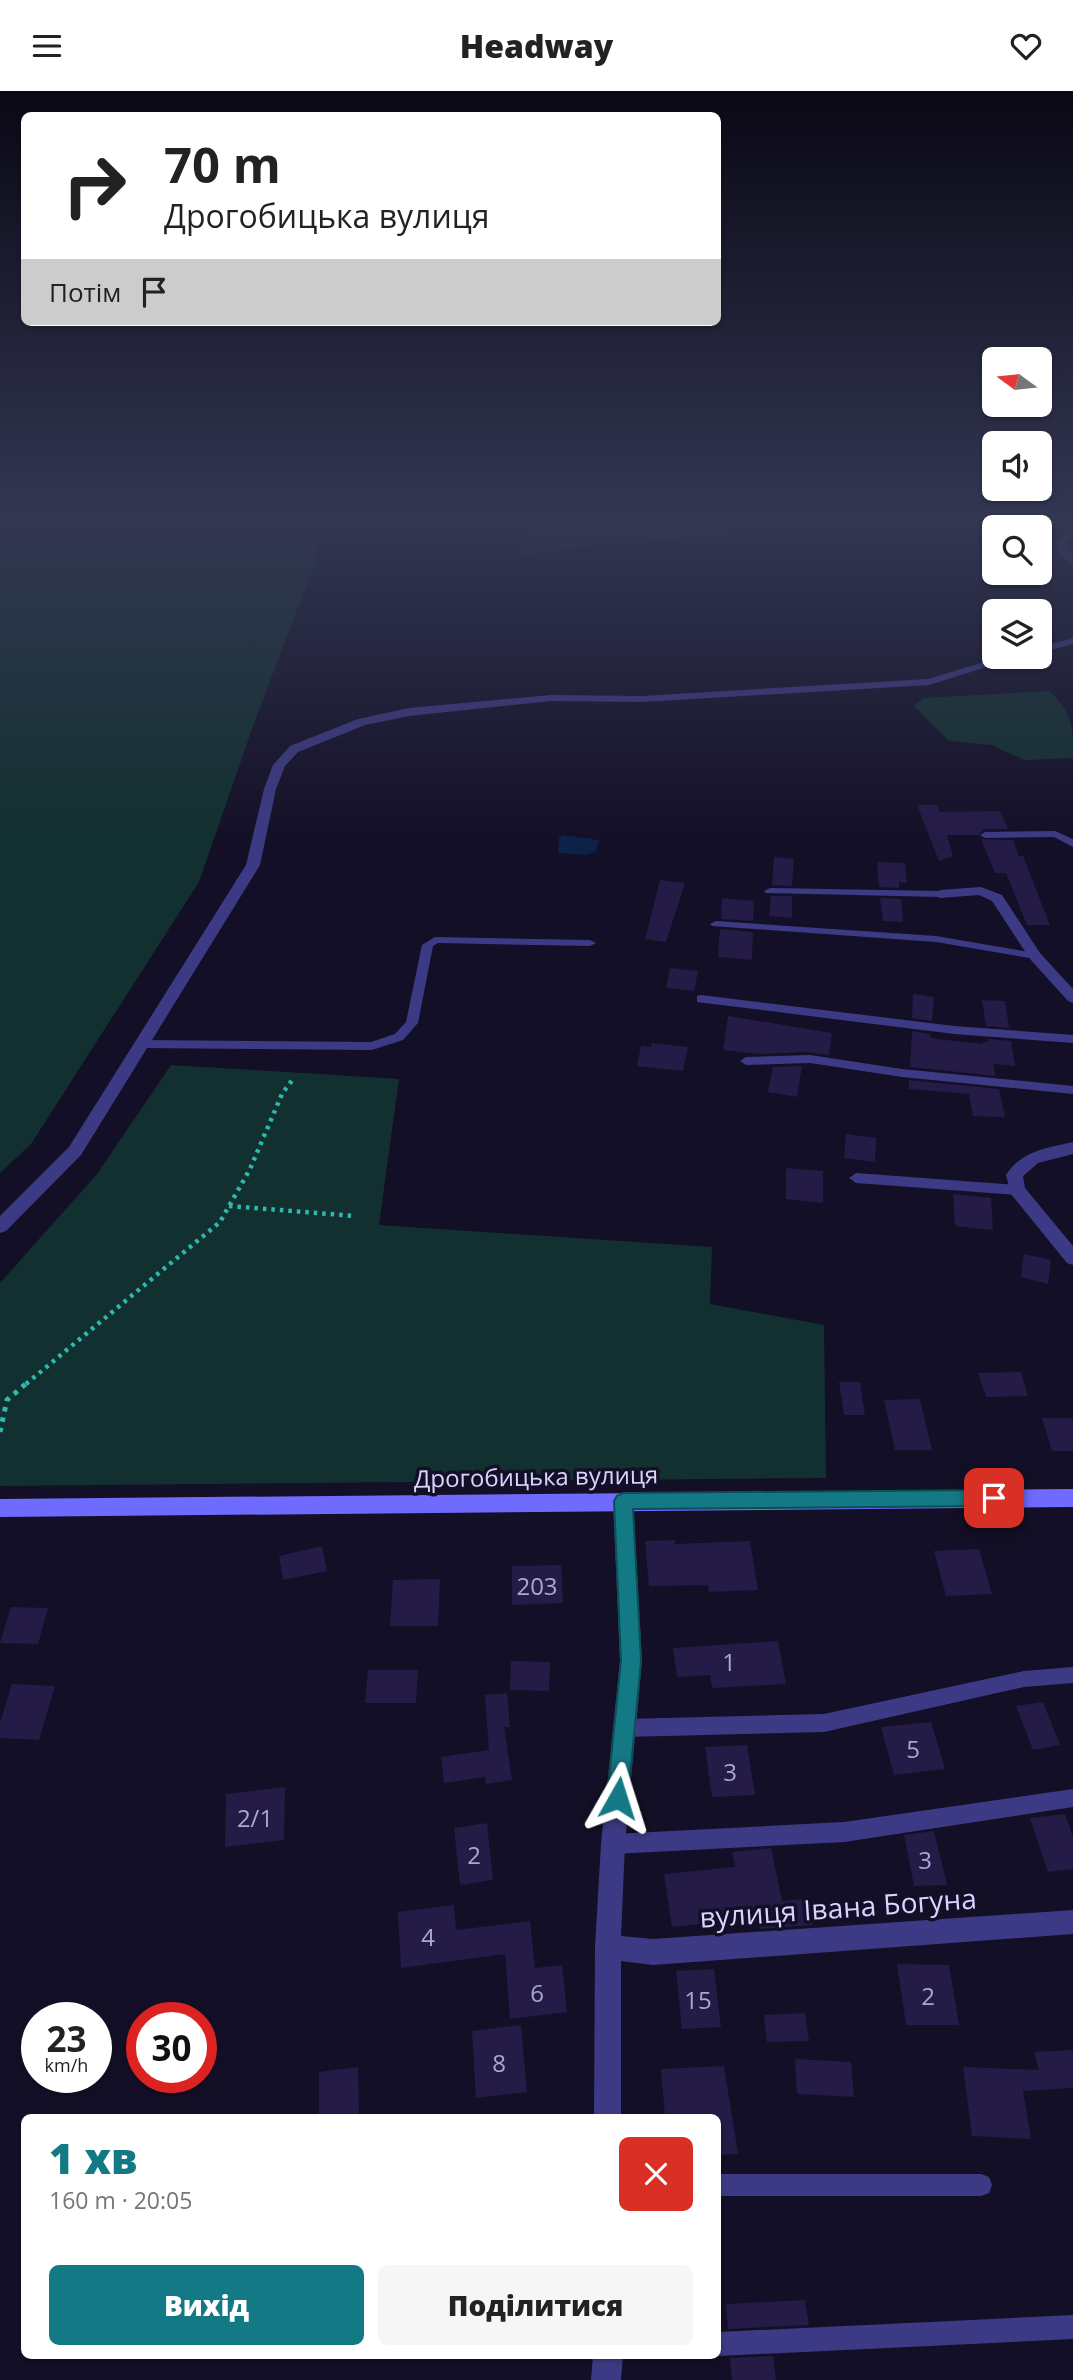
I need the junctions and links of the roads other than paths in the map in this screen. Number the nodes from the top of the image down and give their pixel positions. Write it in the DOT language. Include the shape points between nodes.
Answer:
graph roads {
  1 [pos="1073,641"];
  2 [pos="1052,647"];
  3 [pos="982,666"];
  4 [pos="985,835"];
  5 [pos="1073,844"];
  6 [pos="770,891"];
  7 [pos="940,894"];
  8 [pos="716,924"];
  9 [pos="590,943"];
  10 [pos="1035,956"];
  11 [pos="1073,998"];
  12 [pos="701,999"];
  13 [pos="1073,1039"];
  14 [pos="142,1044"];
  15 [pos="746,1062"];
  16 [pos="1073,1090"];
  17 [pos="1073,1148"];
  18 [pos="856,1178"];
  19 [pos="1017,1190"];
  20 [pos="0,1227"];
  21 [pos="1073,1258"];
  22 [pos="1073,1498"];
  23 [pos="623,1501"];
  24 [pos="0,1509"];
  25 [pos="1073,1675"];
  26 [pos="625,1728"];
  27 [pos="1073,1798"];
  28 [pos="613,1845"];
  29 [pos="1073,1922"];
  30 [pos="608,1947"];
  31 [pos="607,2114"];
  32 [pos="721,2185"];
  33 [pos="981,2185"];
  34 [pos="1073,2327"];
  35 [pos="721,2344"];
  36 [pos="608,2359"];
  37 [pos="606,2380"];
  1 -- 2 [label="street"];
  3 -- 14 [label="street" via="929,682 642,699 490,702 408,712 320,737 294,750 279,765 253,865"];
  4 -- 5 [label="lane" via="1055,834"];
  6 -- 7 [label="lane"];
  7 -- 10 [label="street" via="981,891 998,898"];
  8 -- 10 [label="lane" via="936,939"];
  9 -- 14 [label="lane" via="435,940 428,945 412,1023 399,1037 372,1046"];
  10 -- 11 [label="street"];
  12 -- 13 [label="lane" via="954,1030"];
  14 -- 20 [label="street" via="75,1151"];
  15 -- 16 [label="lane" via="810,1059"];
  17 -- 19 [label="street" via="1020,1165 1014,1175"];
  18 -- 19 [label="lane"];
  19 -- 21 [label="street"];
  22 -- 23 [label="street, Дрогобицька вулиця"];
  23 -- 24 [label="street, Дрогобицька вулиця"];
  23 -- 26 [label="street" via="631,1661"];
  25 -- 26 [label="lane" via="1024,1679 824,1723"];
  26 -- 28 [label="street"];
  27 -- 28 [label="lane" via="844,1832"];
  28 -- 30 [label="street"];
  29 -- 30 [label="street, вулиця Івана Богуна" via="653,1952"];
  30 -- 31 [label="street"];
  32 -- 33 [label="lane"];
  34 -- 35 [label="lane"];
  36 -- 37 [label="street"];
}
